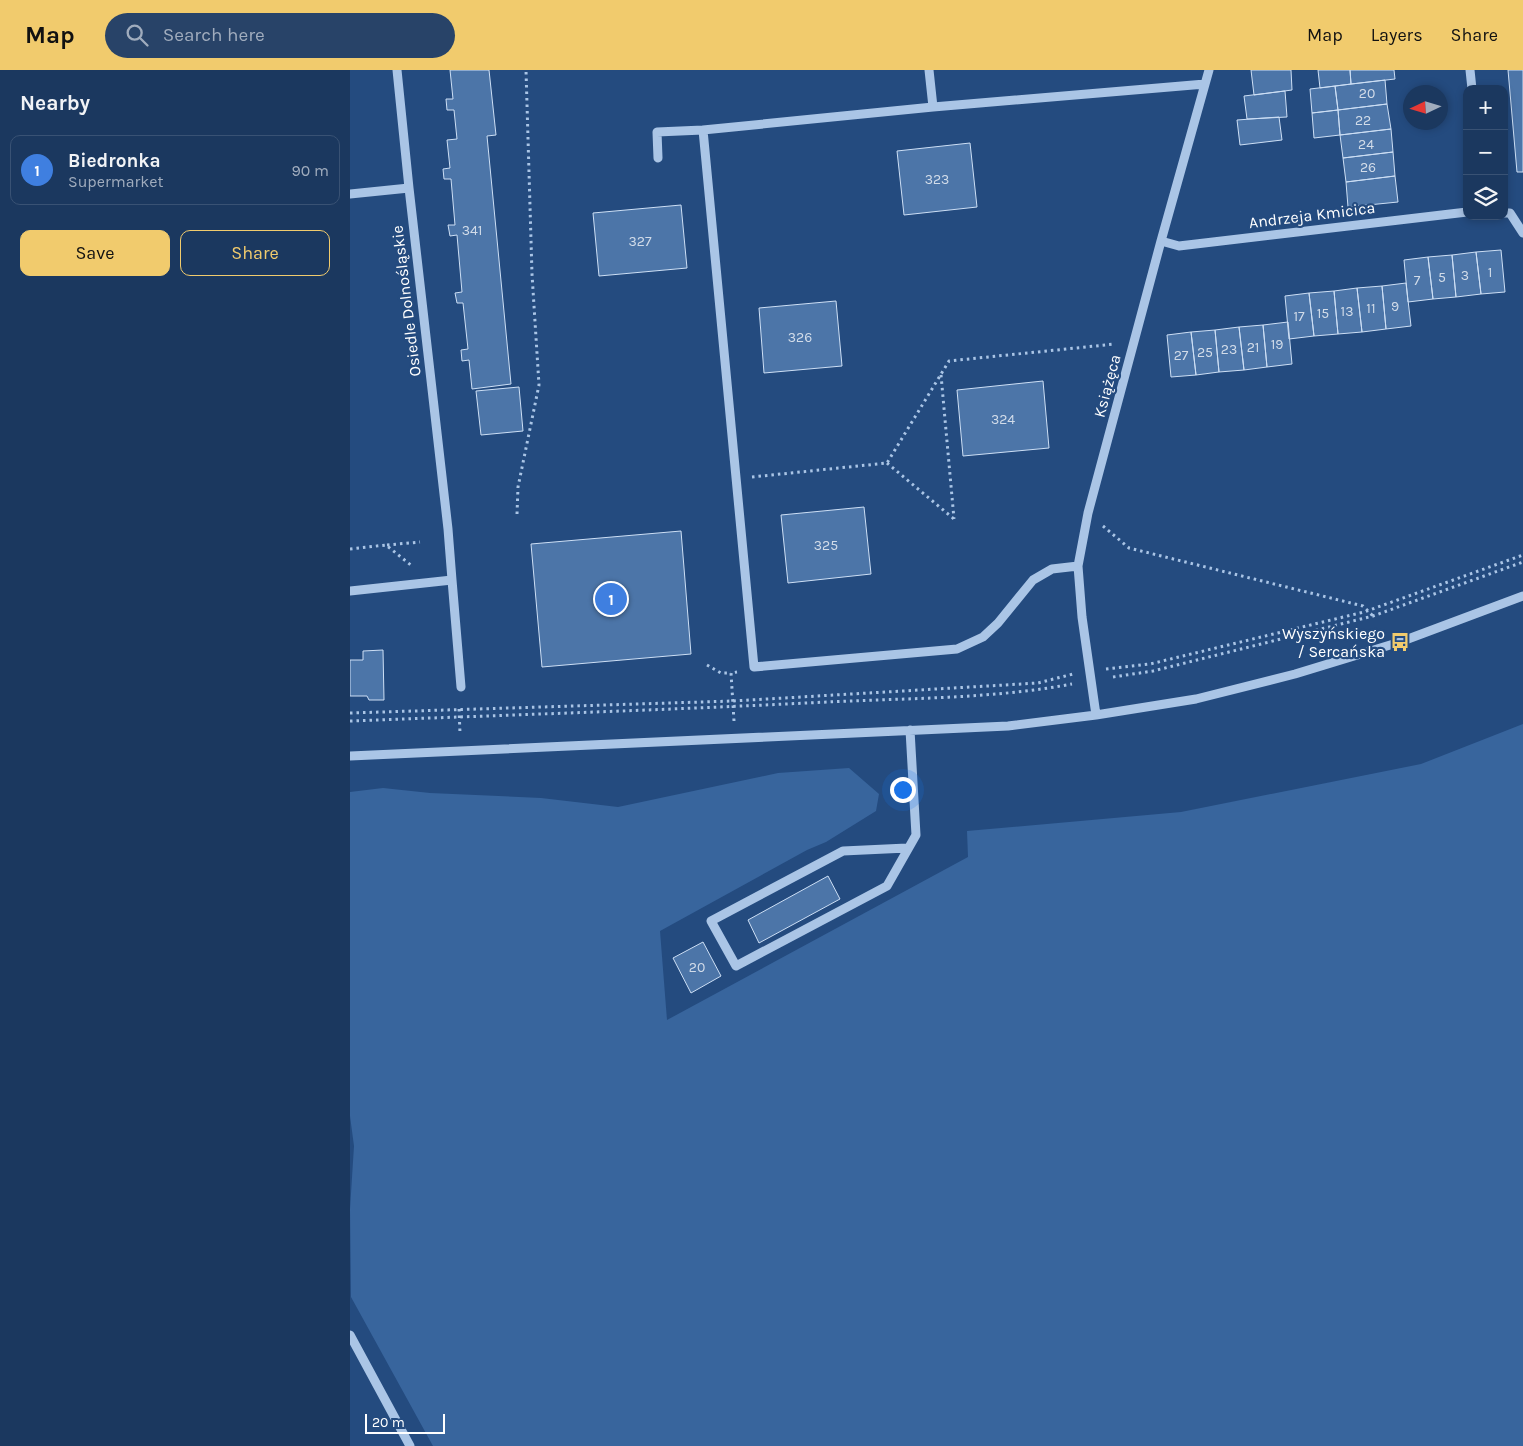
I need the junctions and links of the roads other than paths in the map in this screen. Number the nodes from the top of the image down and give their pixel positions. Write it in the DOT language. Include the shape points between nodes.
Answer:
graph roads {
  1 [pos="397,70"];
  2 [pos="929,70"];
  3 [pos="1208,70"];
  4 [pos="1470,70"];
  5 [pos="1205,84"];
  6 [pos="1472,85"];
  7 [pos="932,107"];
  8 [pos="703,130"];
  9 [pos="658,158"];
  10 [pos="409,188"];
  11 [pos="350,194"];
  12 [pos="1463,212"];
  13 [pos="1508,213"];
  14 [pos="1523,233"];
  15 [pos="1161,241"];
  16 [pos="1078,566"];
  17 [pos="452,580"];
  18 [pos="350,591"];
  19 [pos="1523,596"];
  20 [pos="461,687"];
  21 [pos="1096,715"];
  22 [pos="910,730"];
  23 [pos="350,756"];
  24 [pos="907,848"];
  25 [pos="350,1334"];
  26 [pos="410,1446"];
  1 -- 10 [label="street, Osiedle Dolnośląskie"];
  2 -- 7 [label="street"];
  3 -- 5 [label="street, Książęca"];
  4 -- 6 [label="street"];
  5 -- 7 [label="street"];
  5 -- 15 [label="street, Książęca"];
  7 -- 8 [label="street"];
  8 -- 9 [label="street" via="657,132"];
  8 -- 16 [label="street" via="754,667 957,649 983,637 1033,580 1052,569"];
  10 -- 11 [label="street"];
  10 -- 17 [label="street, Osiedle Dolnośląskie"];
  12 -- 15 [label="street, Andrzeja Kmicica" via="1179,246"];
  13 -- 14 [label="street"];
  15 -- 16 [label="street, Książęca" via="1088,513"];
  16 -- 21 [label="street, Książęca"];
  17 -- 18 [label="street"];
  17 -- 20 [label="street, Osiedle Dolnośląskie"];
  19 -- 21 [label="street" via="1400,642 1295,674 1196,699"];
  21 -- 22 [label="street" via="1008,726"];
  22 -- 23 [label="street"];
  22 -- 24 [label="street" via="916,835"];
  24 -- 24 [label="street" via="843,851 711,921 736,966 887,886"];
  25 -- 26 [label="street"];
}
